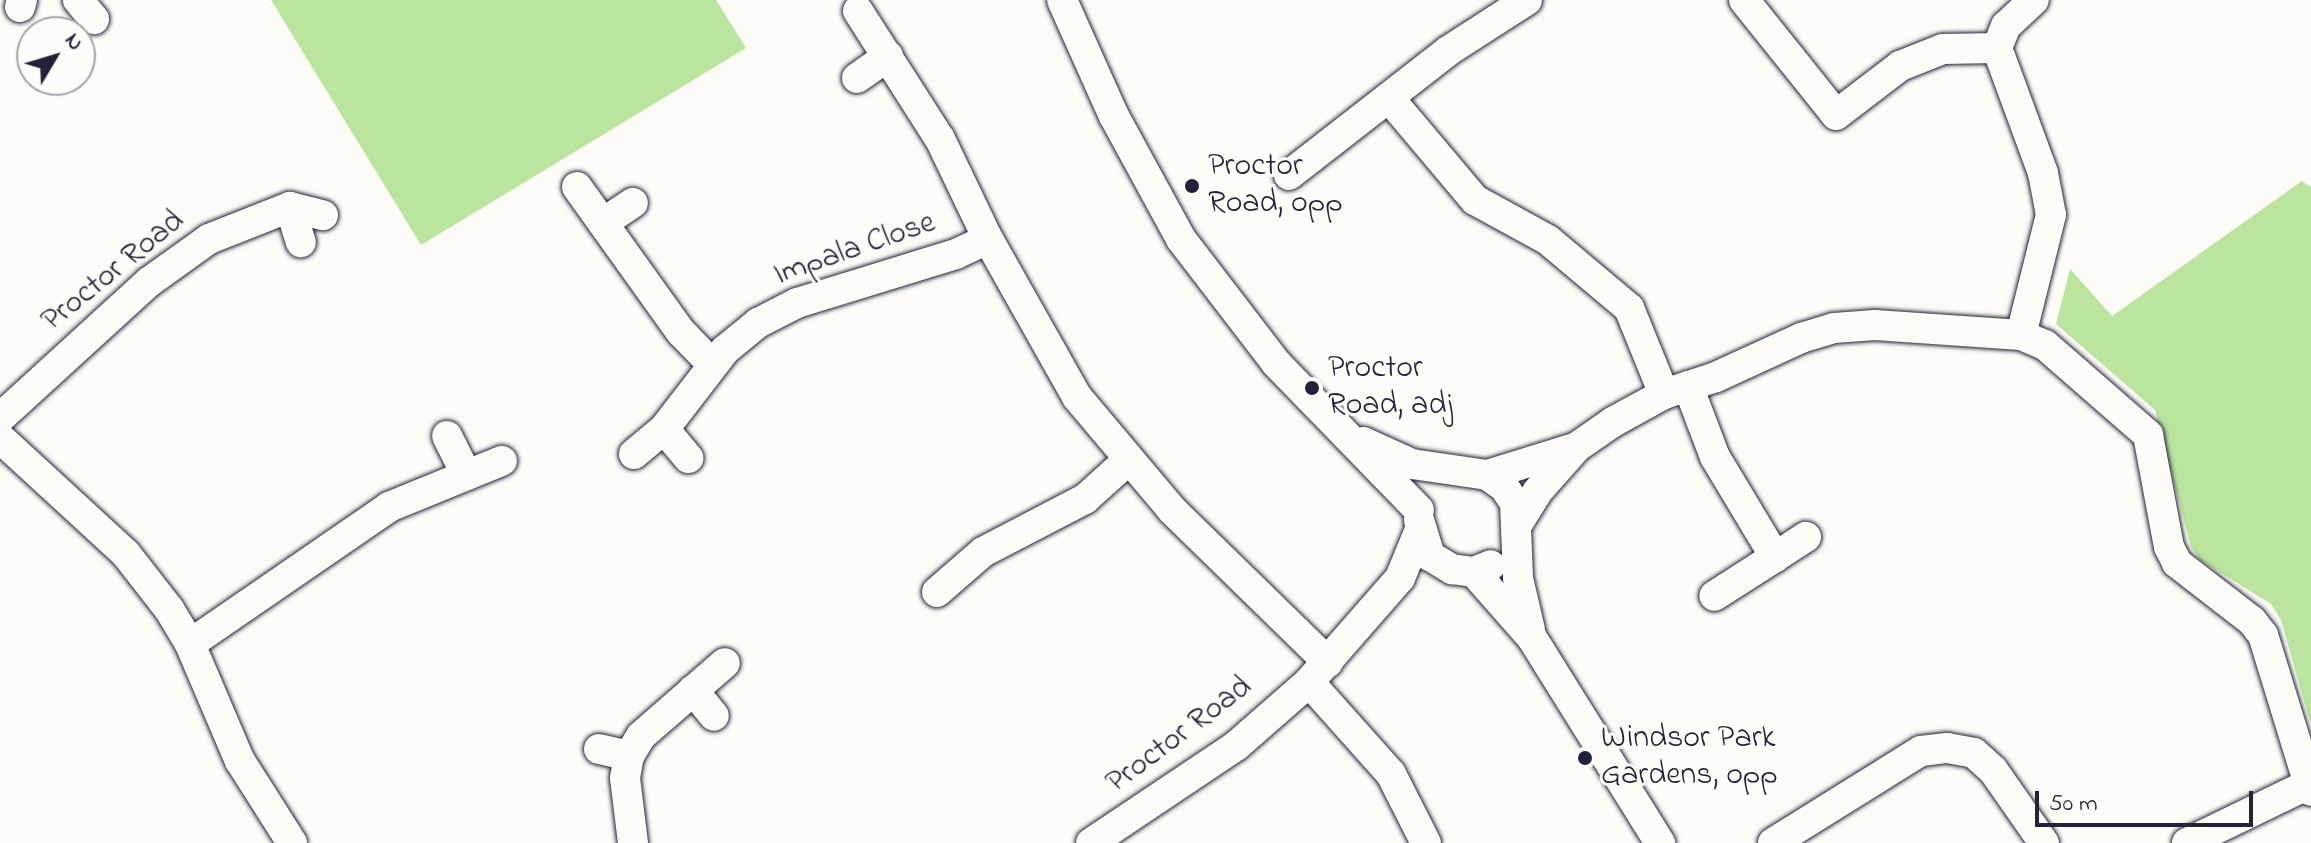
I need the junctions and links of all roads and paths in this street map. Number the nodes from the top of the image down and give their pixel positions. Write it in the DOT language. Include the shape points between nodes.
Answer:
graph roads {
  1 [pos="1062,0"];
  2 [pos="1527,0"];
  3 [pos="1744,0"];
  4 [pos="2034,0"];
  5 [pos="858,11"];
  6 [pos="1997,48"];
  7 [pos="888,56"];
  8 [pos="857,78"];
  9 [pos="1389,98"];
  10 [pos="1289,175"];
  11 [pos="577,187"];
  12 [pos="633,203"];
  13 [pos="290,207"];
  14 [pos="323,215"];
  15 [pos="603,223"];
  16 [pos="988,239"];
  17 [pos="301,242"];
  18 [pos="2021,335"];
  19 [pos="712,364"];
  20 [pos="1676,390"];
  21 [pos="0,418"];
  22 [pos="664,429"];
  23 [pos="447,436"];
  24 [pos="1354,437"];
  25 [pos="0,438"];
  26 [pos="1577,447"];
  27 [pos="634,454"];
  28 [pos="688,458"];
  29 [pos="1128,460"];
  30 [pos="502,461"];
  31 [pos="465,472"];
  32 [pos="1453,473"];
  33 [pos="1487,475"];
  34 [pos="1419,521"];
  35 [pos="1517,531"];
  36 [pos="1806,537"];
  37 [pos="1775,557"];
  38 [pos="1463,571"];
  39 [pos="937,592"];
  40 [pos="1714,596"];
  41 [pos="1356,633"];
  42 [pos="1532,638"];
  43 [pos="190,644"];
  44 [pos="725,663"];
  45 [pos="1318,672"];
  46 [pos="693,690"];
  47 [pos="714,716"];
  48 [pos="599,749"];
  49 [pos="629,756"];
  50 [pos="2309,788"];
  51 [pos="292,843"];
  52 [pos="633,843"];
  53 [pos="1091,843"];
  54 [pos="1426,843"];
  55 [pos="1660,843"];
  56 [pos="1773,843"];
  57 [pos="2044,843"];
  58 [pos="2187,843"];
  1 -- 24 [label="street" via="1114,116 1181,239 1276,363"];
  2 -- 9 [label="street"];
  3 -- 6 [label="street" via="1836,115 1900,66 1943,49"];
  4 -- 6 [label="street" via="2006,26"];
  5 -- 7 [label="street, Impala Close"];
  6 -- 18 [label="street" via="2043,173 2051,215"];
  7 -- 8 [label="street"];
  7 -- 16 [label="street, Impala Close" via="940,139"];
  9 -- 10 [label="street"];
  9 -- 20 [label="street" via="1475,200 1548,240 1629,308"];
  11 -- 15 [label="street"];
  12 -- 15 [label="street"];
  13 -- 14 [label="street"];
  13 -- 17 [label="street"];
  13 -- 21 [label="street, Proctor Road" via="209,239 149,282"];
  15 -- 19 [label="street" via="681,332"];
  16 -- 19 [label="street, Impala Close" via="956,254 797,303 758,323"];
  16 -- 29 [label="street, Impala Close" via="1077,397"];
  18 -- 20 [label="street" via="1875,325 1834,328"];
  18 -- 50 [label="street" via="2045,345 2148,435 2169,547 2177,563 2263,635"];
  19 -- 22 [label="street, Impala Close"];
  20 -- 26 [label="street"];
  20 -- 37 [label="street"];
  22 -- 27 [label="street, Impala Close"];
  22 -- 28 [label="street"];
  23 -- 31 [label="street"];
  24 -- 32 [label="street" via="1412,464"];
  24 -- 34 [label="street"];
  25 -- 43 [label="street" via="126,554"];
  26 -- 33 [label="street"];
  26 -- 35 [label="street" via="1537,492"];
  29 -- 39 [label="street" via="1085,499 983,552"];
  29 -- 45 [label="street, Impala Close" via="1264,605"];
  30 -- 31 [label="street"];
  31 -- 43 [label="street" via="389,507"];
  32 -- 33 [label="street"];
  32 -- 34 [label="street" via="1430,489"];
  33 -- 35 [label="street" via="1515,503"];
  34 -- 38 [label="street" via="1430,556"];
  34 -- 41 [label="street, Proctor Road" via="1400,578"];
  35 -- 38 [label="street" via="1498,562"];
  35 -- 42 [label="street" via="1518,578"];
  36 -- 37 [label="street"];
  37 -- 40 [label="street"];
  38 -- 41 [label="street, Proctor Road" via="1424,581"];
  38 -- 42 [label="street"];
  41 -- 45 [label="street, Proctor Road"];
  42 -- 55 [label="street"];
  43 -- 51 [label="street" via="240,761"];
  44 -- 46 [label="street"];
  45 -- 53 [label="street, Proctor Road" via="1236,746"];
  45 -- 54 [label="street" via="1391,774"];
  46 -- 47 [label="street"];
  46 -- 49 [label="street" via="641,736"];
  48 -- 49 [label="street"];
  49 -- 52 [label="street" via="625,778"];
  50 -- 58 [label="street"];
  56 -- 57 [label="street" via="1946,738 1993,770"];
}
